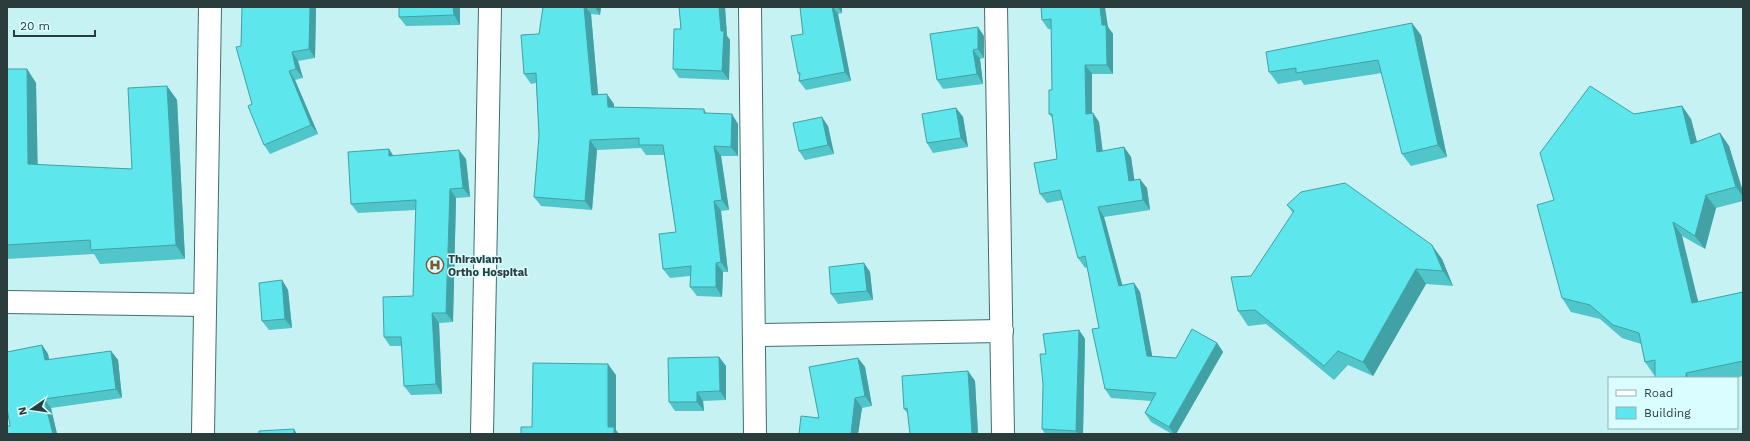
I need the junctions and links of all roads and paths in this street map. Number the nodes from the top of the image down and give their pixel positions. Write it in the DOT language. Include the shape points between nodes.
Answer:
graph roads {
  1 [pos="210,7"];
  2 [pos="490,7"];
  3 [pos="750,7"];
  4 [pos="996,7"];
  5 [pos="7,302"];
  6 [pos="205,305"];
  7 [pos="1002,330"];
  8 [pos="754,335"];
  9 [pos="203,434"];
  10 [pos="482,434"];
  11 [pos="754,434"];
  12 [pos="1003,434"];
  1 -- 6 [label="street"];
  2 -- 10 [label="street"];
  3 -- 8 [label="street"];
  4 -- 7 [label="street"];
  5 -- 6 [label="street"];
  6 -- 9 [label="street"];
  7 -- 8 [label="street"];
  7 -- 12 [label="street"];
  8 -- 11 [label="street"];
}
